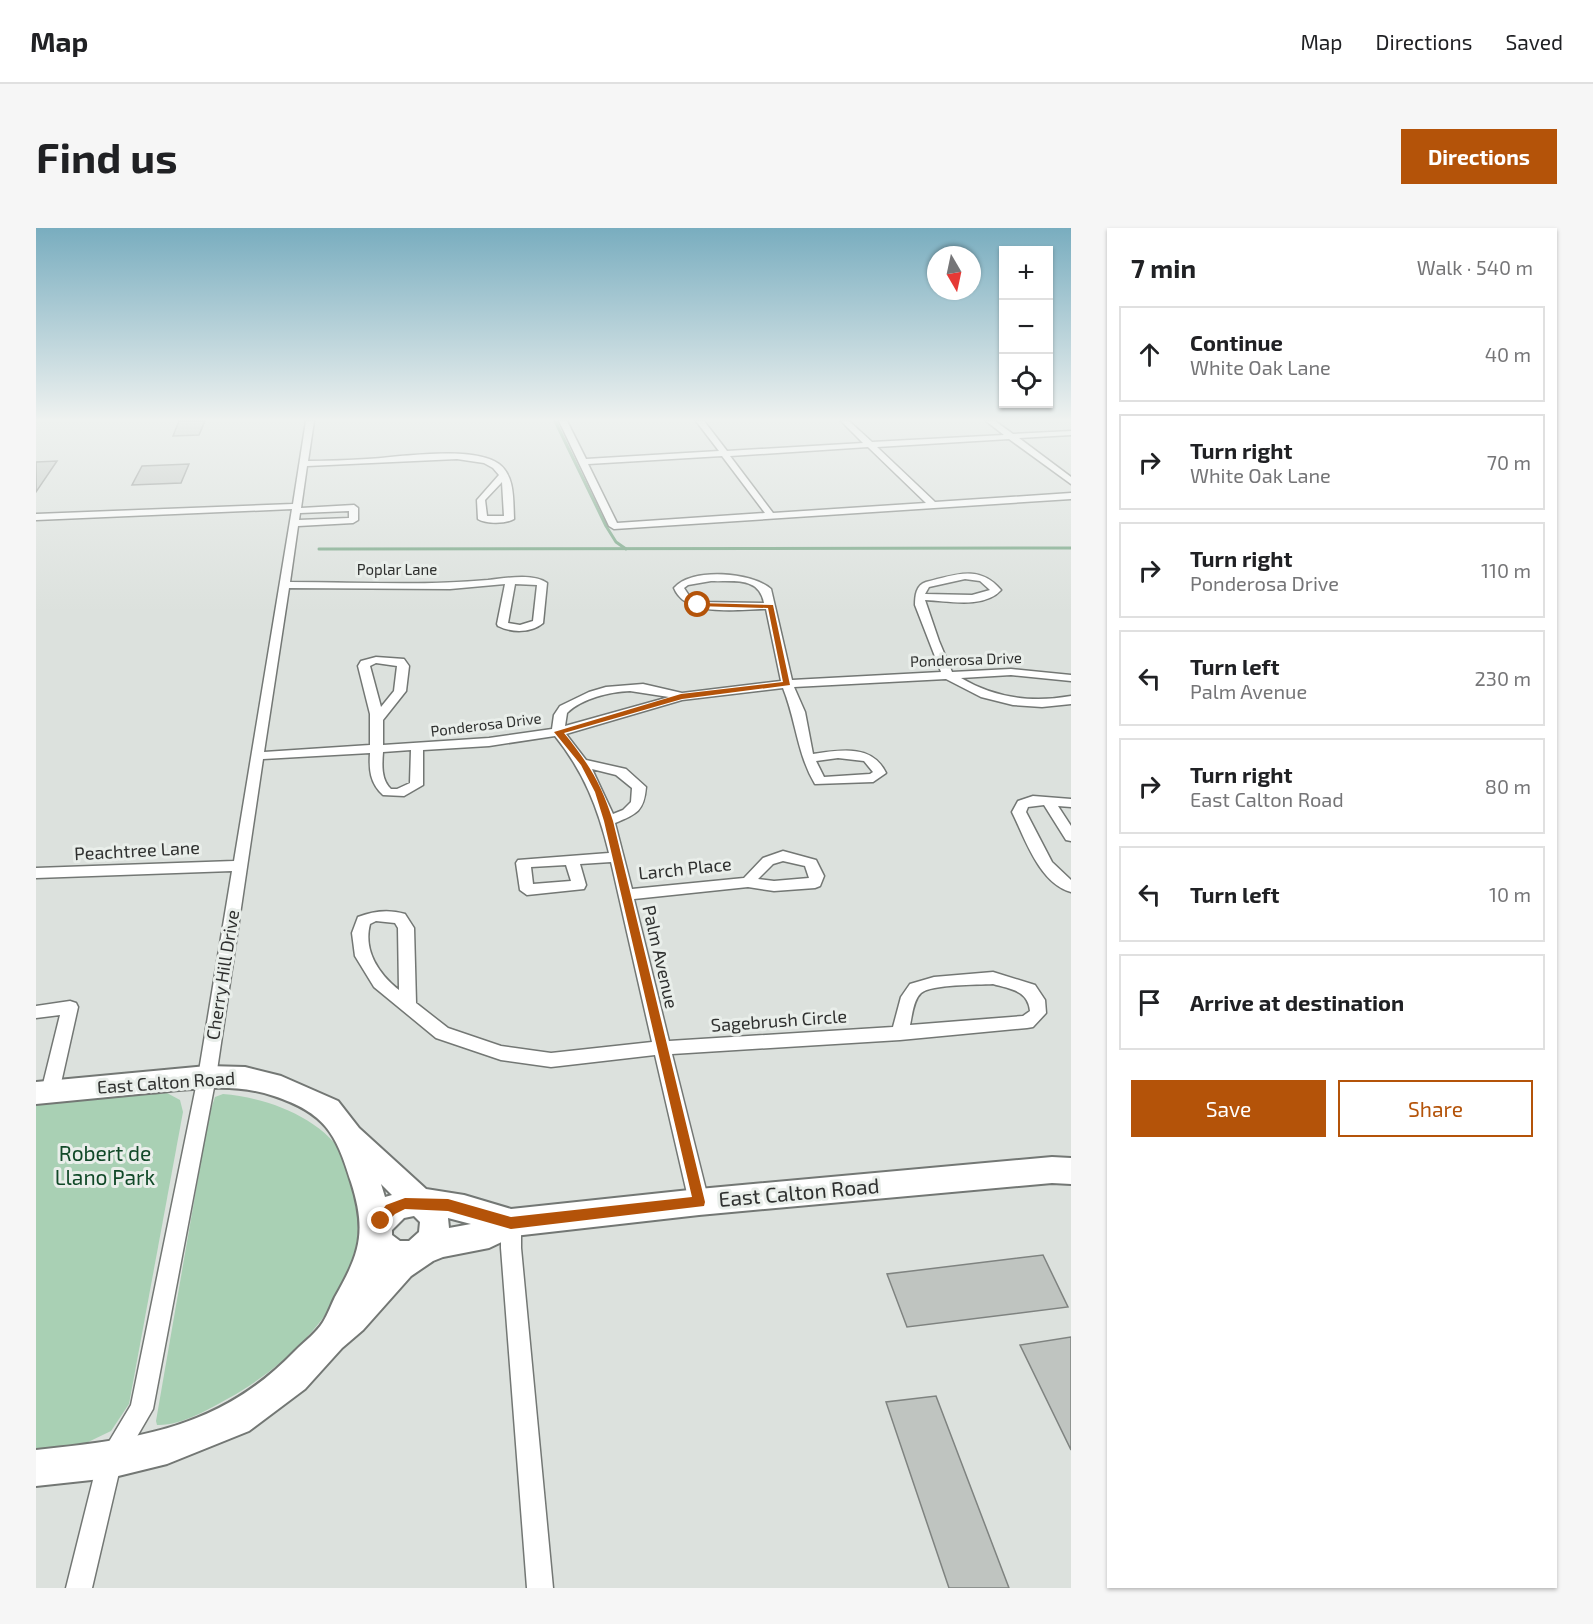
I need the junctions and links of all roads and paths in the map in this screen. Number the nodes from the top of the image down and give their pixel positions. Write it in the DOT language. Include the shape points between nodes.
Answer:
graph roads {
  1 [pos="300,484"];
  2 [pos="495,484"];
  3 [pos="507,484"];
  4 [pos="593,484"];
  5 [pos="747,484"];
  6 [pos="911,484"];
  7 [pos="1071,496"];
  8 [pos="933,505"];
  9 [pos="296,513"];
  10 [pos="771,516"];
  11 [pos="36,517"];
  12 [pos="510,582"];
  13 [pos="284,585"];
  14 [pos="920,597"];
  15 [pos="771,606"];
  16 [pos="949,675"];
  17 [pos="1071,678"];
  18 [pos="787,684"];
  19 [pos="681,697"];
  20 [pos="1071,700"];
  21 [pos="377,720"];
  22 [pos="558,732"];
  23 [pos="417,748"];
  24 [pos="375,750"];
  25 [pos="257,756"];
  26 [pos="808,758"];
  27 [pos="585,764"];
  28 [pos="1048,801"];
  29 [pos="1071,802"];
  30 [pos="608,821"];
  31 [pos="1071,837"];
  32 [pos="617,857"];
  33 [pos="572,860"];
  34 [pos="240,866"];
  35 [pos="36,873"];
  36 [pos="748,882"];
  37 [pos="1071,887"];
  38 [pos="626,895"];
  39 [pos="408,1007"];
  40 [pos="36,1012"];
  41 [pos="900,1033"];
  42 [pos="661,1048"];
  43 [pos="207,1077"];
  44 [pos="43,1092"];
  45 [pos="349,1136"];
  46 [pos="1065,1168"];
  47 [pos="699,1202"];
  48 [pos="422,1203"];
  49 [pos="511,1223"];
  50 [pos="377,1230"];
  51 [pos="422,1251"];
  52 [pos="331,1337"];
  53 [pos="111,1460"];
  54 [pos="36,1468"];
  55 [pos="79,1588"];
  56 [pos="540,1588"];
  1 -- 9 [label="street, Cherry Hill Drive"];
  2 -- 3 [label="street" via="481,500 483,519 509,519"];
  4 -- 10 [label="street" via="614,526"];
  5 -- 10 [label="street"];
  6 -- 8 [label="street"];
  7 -- 8 [label="street"];
  8 -- 10 [label="street"];
  9 -- 9 [label="street" via="353,520 354,508"];
  9 -- 11 [label="street"];
  9 -- 13 [label="street, Cherry Hill Drive"];
  12 -- 12 [label="street, Poplar Lane" via="502,624 529,628 538,622 542,583"];
  12 -- 13 [label="street, Poplar Lane" via="452,586"];
  13 -- 25 [label="street, Cherry Hill Drive"];
  14 -- 14 [label="street" via="981,598 996,590 983,578 965,576 926,585"];
  14 -- 16 [label="street"];
  15 -- 15 [label="street" via="767,591 745,579 685,582 679,588 681,595 698,605"];
  15 -- 18 [label="street"];
  16 -- 17 [label="street, Ponderosa Drive" via="1011,672"];
  16 -- 18 [label="street, Ponderosa Drive"];
  16 -- 20 [label="street" via="990,697 1059,703"];
  18 -- 19 [label="street, Ponderosa Drive"];
  18 -- 26 [label="street" via="800,712"];
  19 -- 22 [label="street, Ponderosa Drive"];
  19 -- 22 [label="street" via="649,687 603,691 567,706 561,713"];
  21 -- 21 [label="street" via="400,691 403,666 399,661 365,663"];
  21 -- 24 [label="street"];
  22 -- 23 [label="street, Ponderosa Drive"];
  22 -- 27 [label="street, Palm Avenue"];
  23 -- 24 [label="street, Ponderosa Drive"];
  23 -- 24 [label="street" via="416,785 390,793 375,778"];
  24 -- 25 [label="street, Ponderosa Drive"];
  25 -- 34 [label="street, Cherry Hill Drive"];
  26 -- 26 [label="street" via="820,781 873,778 880,773 868,756"];
  27 -- 30 [label="street, Palm Avenue"];
  27 -- 30 [label="street" via="629,775 639,787 638,803 628,813"];
  28 -- 29 [label="street"];
  28 -- 31 [label="street"];
  28 -- 37 [label="street" via="1033,800 1023,804 1019,812 1052,872 1061,883"];
  30 -- 32 [label="street, Palm Avenue"];
  32 -- 33 [label="street"];
  32 -- 38 [label="street, Palm Avenue"];
  34 -- 35 [label="street, Peachtree Lane"];
  34 -- 43 [label="street, Cherry Hill Drive"];
  36 -- 38 [label="street, Larch Place"];
  38 -- 42 [label="street, Palm Avenue"];
  39 -- 39 [label="street, Sagebrush Circle" via="406,928 400,918 375,916 363,921 363,956 381,983"];
  39 -- 42 [label="street, Sagebrush Circle" via="442,1034 501,1053 551,1060"];
  40 -- 44 [label="street" via="70,1007"];
  41 -- 41 [label="street, Sagebrush Circle" via="1027,1022 1038,1013 1037,1000 1029,988 993,978 934,983 916,988 909,997"];
  41 -- 42 [label="street, Sagebrush Circle"];
  42 -- 47 [label="street, Palm Avenue"];
  43 -- 44 [label="main road, East Calton Road"];
  43 -- 45 [label="main road, East Calton Road" via="245,1078 281,1087 328,1109"];
  43 -- 53 [label="street, Cherry Hill Drive" via="142,1409"];
  45 -- 48 [label="main road, East Calton Road"];
  45 -- 50 [label="main road, East Calton Road" via="371,1198"];
  46 -- 47 [label="main road, East Calton Road"];
  47 -- 49 [label="main road, East Calton Road"];
  48 -- 49 [label="main road, East Calton Road" via="459,1208"];
  48 -- 50 [label="main road" via="397,1206 385,1215"];
  48 -- 51 [label="main road" via="434,1216 436,1227 432,1241"];
  49 -- 51 [label="main road, East Calton Road" via="489,1234"];
  49 -- 56 [label="street"];
  50 -- 51 [label="main road" via="380,1242 391,1253 408,1256"];
  50 -- 52 [label="main road" via="366,1268"];
  51 -- 52 [label="main road" via="400,1266"];
  52 -- 53 [label="main road" via="293,1377 237,1419 167,1447"];
  53 -- 54 [label="main road"];
  53 -- 55 [label="street, Cherry Hill Drive"];
}
